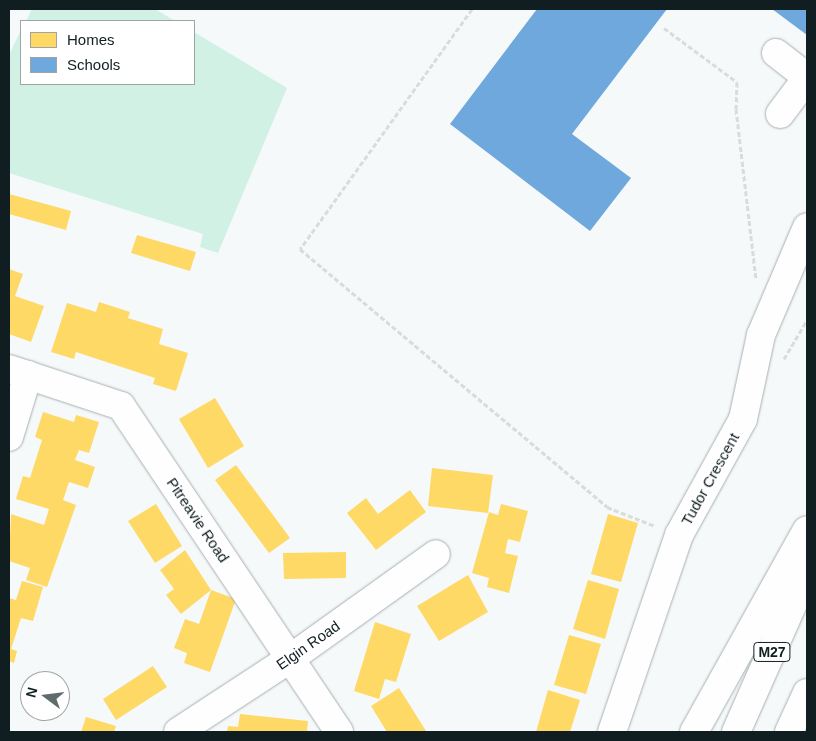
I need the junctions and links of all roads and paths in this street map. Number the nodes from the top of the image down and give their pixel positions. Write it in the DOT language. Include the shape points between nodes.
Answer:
graph roads {
  1 [pos="472,9"];
  2 [pos="664,28"];
  3 [pos="776,53"];
  4 [pos="807,77"];
  5 [pos="780,114"];
  6 [pos="807,227"];
  7 [pos="757,288"];
  8 [pos="18,372"];
  9 [pos="9,437"];
  10 [pos="807,530"];
  11 [pos="679,535"];
  12 [pos="436,554"];
  13 [pos="807,572"];
  14 [pos="291,658"];
  15 [pos="807,693"];
  16 [pos="178,732"];
  17 [pos="339,732"];
  18 [pos="612,732"];
  19 [pos="694,732"];
  20 [pos="736,732"];
  21 [pos="789,732"];
  1 -- 11 [label="path" via="300,249 607,507"];
  2 -- 7 [label="path" via="737,82 736,109"];
  3 -- 4 [label="main road"];
  4 -- 5 [label="main road"];
  6 -- 11 [label="main road, Tudor Crescent" via="761,335 743,420"];
  8 -- 9 [label="main road"];
  8 -- 14 [label="main road, Pitreavie Road" via="121,406"];
  10 -- 19 [label="main road"];
  11 -- 18 [label="main road, Tudor Crescent"];
  12 -- 14 [label="main road, Elgin Road"];
  13 -- 20 [label="main road, M27"];
  14 -- 16 [label="main road, Elgin Road"];
  14 -- 17 [label="main road, Pitreavie Road"];
  15 -- 21 [label="main road"];
}
